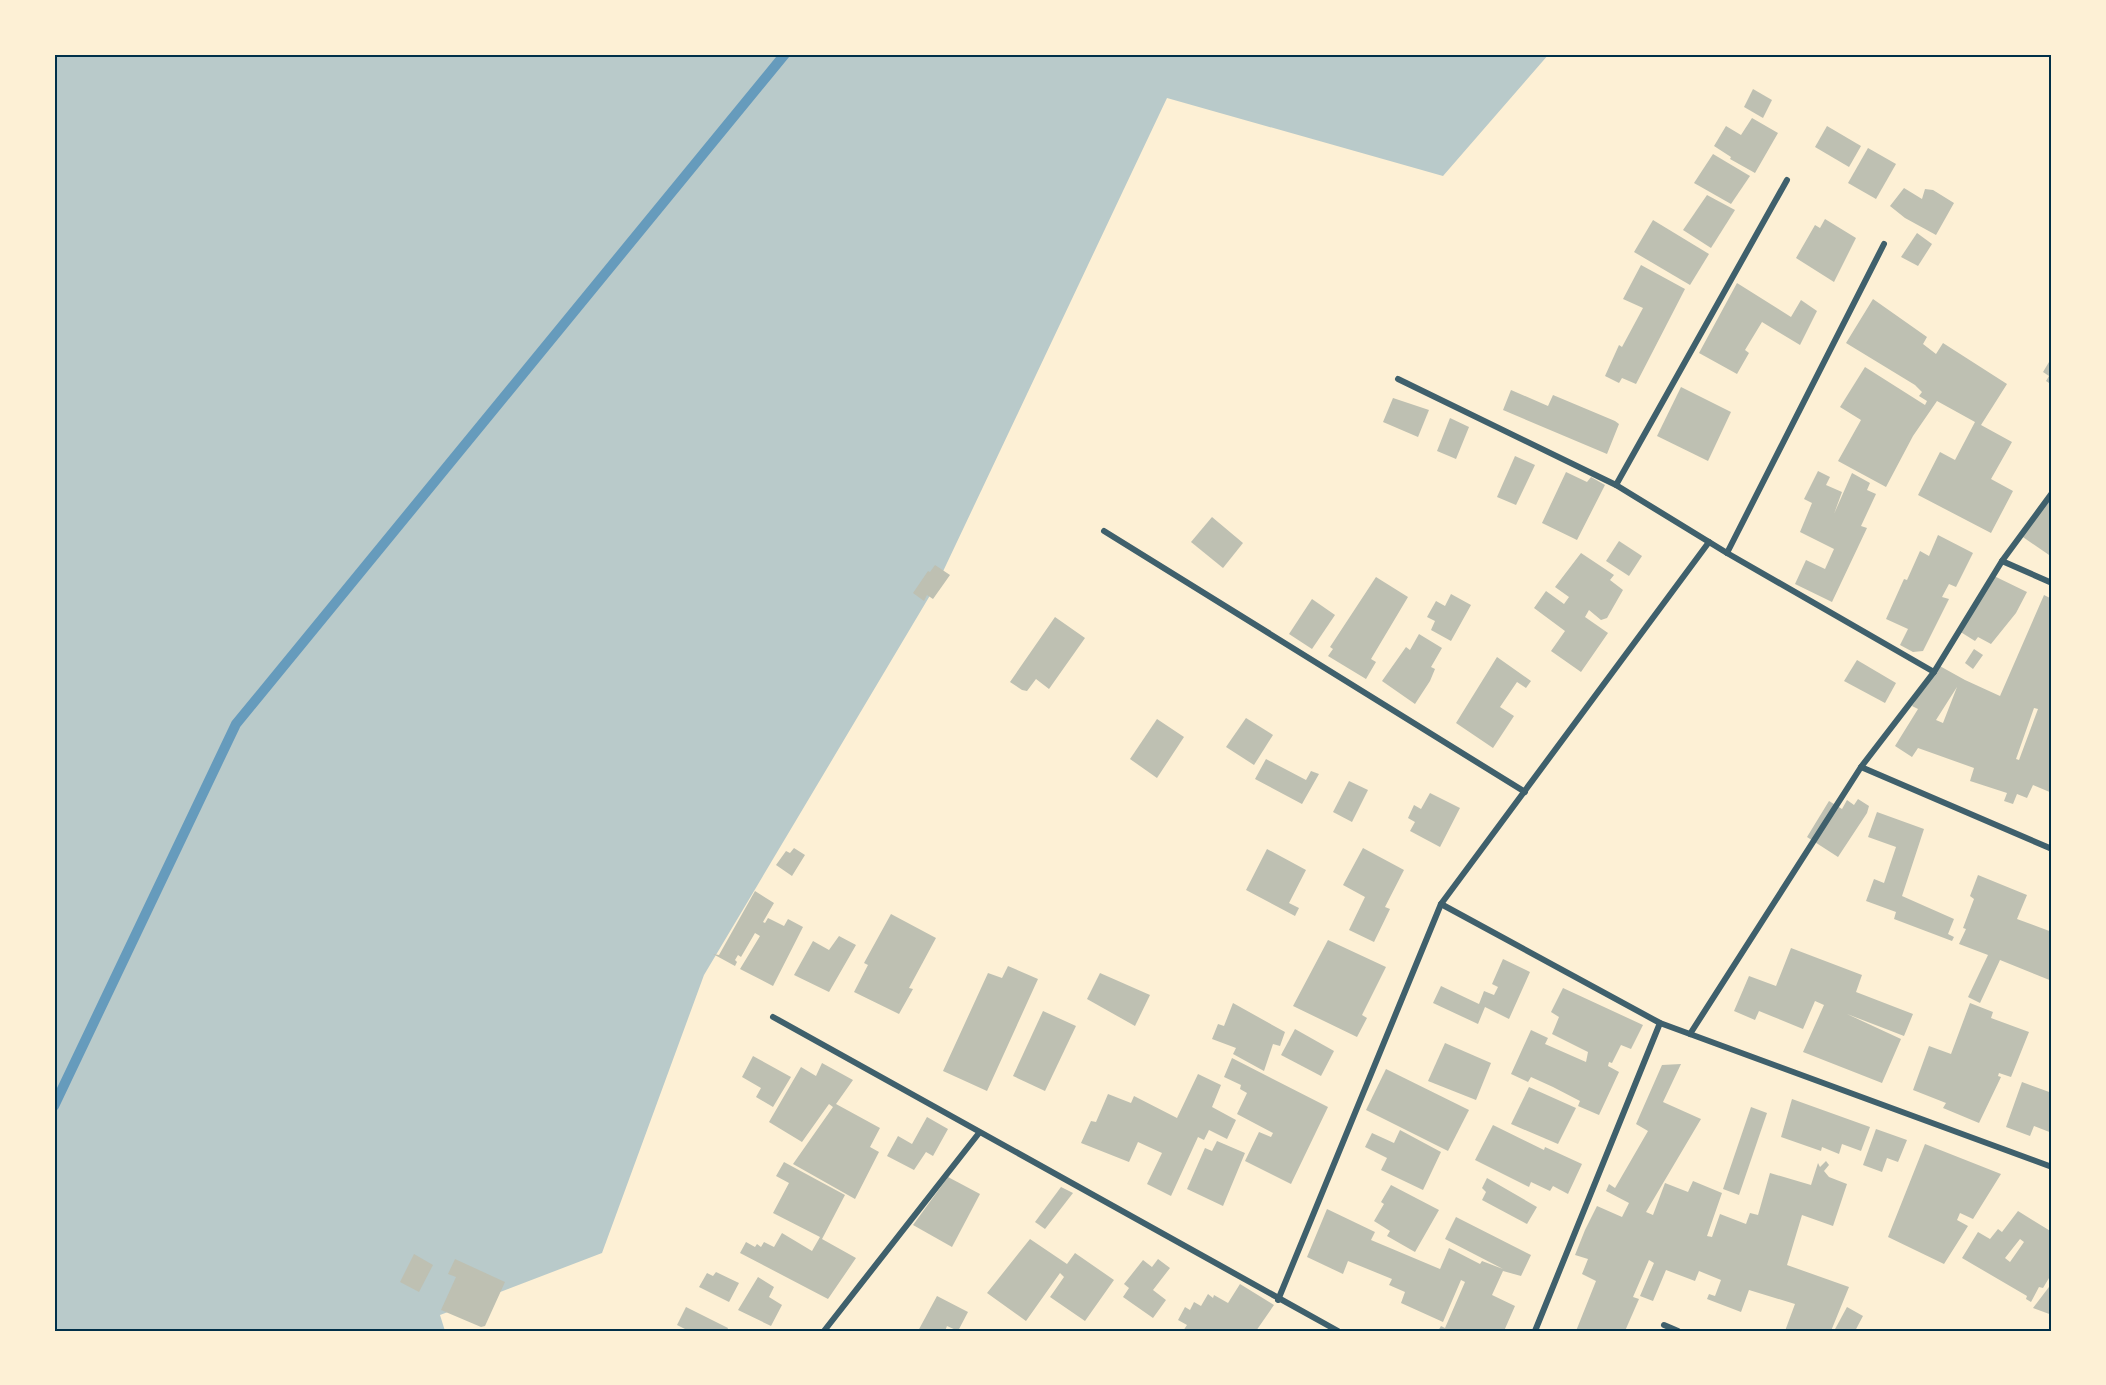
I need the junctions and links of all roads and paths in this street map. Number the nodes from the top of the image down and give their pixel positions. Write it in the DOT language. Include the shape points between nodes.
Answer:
graph roads {
  1 [pos="1787,180"];
  2 [pos="1884,244"];
  3 [pos="1398,379"];
  4 [pos="1617,485"];
  5 [pos="2052,493"];
  6 [pos="1104,531"];
  7 [pos="1709,542"];
  8 [pos="1727,553"];
  9 [pos="2002,561"];
  10 [pos="2052,583"];
  11 [pos="1934,672"];
  12 [pos="1861,767"];
  13 [pos="1525,792"];
  14 [pos="2052,849"];
  15 [pos="1441,904"];
  16 [pos="773,1017"];
  17 [pos="1660,1023"];
  18 [pos="1690,1034"];
  19 [pos="979,1133"];
  20 [pos="2052,1167"];
  21 [pos="1278,1300"];
  22 [pos="1664,1325"];
  23 [pos="824,1331"];
  24 [pos="1338,1331"];
  25 [pos="1535,1331"];
  26 [pos="1678,1331"];
  1 -- 4 [label="street"];
  2 -- 8 [label="street"];
  3 -- 4 [label="street"];
  4 -- 7 [label="street"];
  5 -- 9 [label="street"];
  6 -- 13 [label="street"];
  7 -- 8 [label="street"];
  7 -- 13 [label="street"];
  8 -- 11 [label="street"];
  9 -- 10 [label="street"];
  9 -- 11 [label="street"];
  11 -- 12 [label="street"];
  12 -- 14 [label="street"];
  12 -- 18 [label="street"];
  13 -- 15 [label="street"];
  15 -- 17 [label="street"];
  15 -- 21 [label="street"];
  16 -- 19 [label="street"];
  17 -- 18 [label="street"];
  17 -- 25 [label="street"];
  18 -- 20 [label="street"];
  19 -- 21 [label="street"];
  19 -- 23 [label="street"];
  21 -- 24 [label="street"];
  22 -- 26 [label="street"];
}
